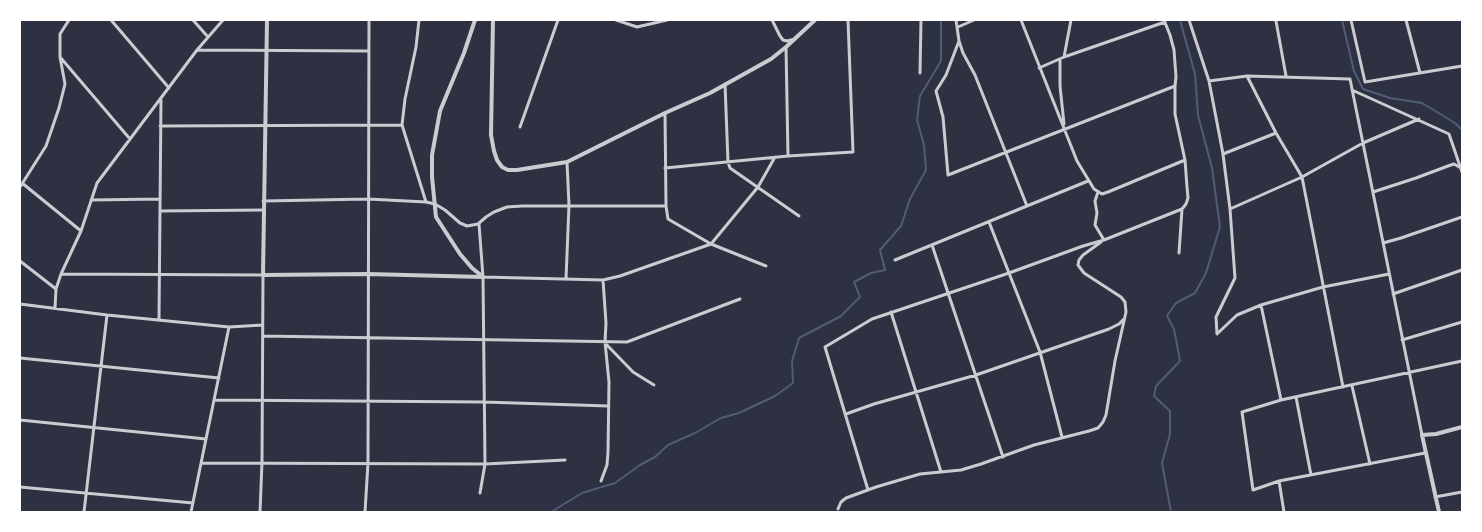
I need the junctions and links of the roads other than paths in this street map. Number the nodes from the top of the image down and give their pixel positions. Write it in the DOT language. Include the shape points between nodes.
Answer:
graph roads {
  1 [pos="69,20"];
  2 [pos="111,20"];
  3 [pos="193,20"];
  4 [pos="223,20"];
  5 [pos="267,20"];
  6 [pos="369,20"];
  7 [pos="419,20"];
  8 [pos="475,20"];
  9 [pos="493,20"];
  10 [pos="558,20"];
  11 [pos="616,20"];
  12 [pos="667,20"];
  13 [pos="772,20"];
  14 [pos="815,20"];
  15 [pos="848,20"];
  16 [pos="921,20"];
  17 [pos="956,20"];
  18 [pos="974,20"];
  19 [pos="1021,20"];
  20 [pos="1071,20"];
  21 [pos="1189,20"];
  22 [pos="1351,20"];
  23 [pos="1406,20"];
  24 [pos="1164,21"];
  25 [pos="1276,21"];
  26 [pos="958,27"];
  27 [pos="208,37"];
  28 [pos="796,39"];
  29 [pos="958,41"];
  30 [pos="786,47"];
  31 [pos="197,50"];
  32 [pos="266,50"];
  33 [pos="369,51"];
  34 [pos="60,56"];
  35 [pos="1064,57"];
  36 [pos="1060,60"];
  37 [pos="1462,66"];
  38 [pos="1039,68"];
  39 [pos="920,73"];
  40 [pos="1420,73"];
  41 [pos="1247,76"];
  42 [pos="1286,76"];
  43 [pos="1209,81"];
  44 [pos="725,84"];
  45 [pos="1175,86"];
  46 [pos="169,88"];
  47 [pos="1352,90"];
  48 [pos="160,99"];
  49 [pos="665,113"];
  50 [pos="1419,119"];
  51 [pos="265,125"];
  52 [pos="160,126"];
  53 [pos="368,126"];
  54 [pos="402,126"];
  55 [pos="520,127"];
  56 [pos="1064,130"];
  57 [pos="1276,133"];
  58 [pos="130,139"];
  59 [pos="1363,143"];
  60 [pos="1005,153"];
  61 [pos="1223,154"];
  62 [pos="788,156"];
  63 [pos="775,157"];
  64 [pos="1185,160"];
  65 [pos="568,162"];
  66 [pos="728,162"];
  67 [pos="665,168"];
  68 [pos="1462,169"];
  69 [pos="1302,176"];
  70 [pos="1088,181"];
  71 [pos="21,185"];
  72 [pos="758,187"];
  73 [pos="1098,192"];
  74 [pos="1372,192"];
  75 [pos="160,199"];
  76 [pos="368,199"];
  77 [pos="91,200"];
  78 [pos="263,201"];
  79 [pos="426,202"];
  80 [pos="435,204"];
  81 [pos="569,205"];
  82 [pos="666,206"];
  83 [pos="1027,206"];
  84 [pos="1182,209"];
  85 [pos="1230,209"];
  86 [pos="263,210"];
  87 [pos="160,212"];
  88 [pos="800,216"];
  89 [pos="1462,217"];
  90 [pos="989,222"];
  91 [pos="479,224"];
  92 [pos="81,231"];
  93 [pos="1104,240"];
  94 [pos="1383,243"];
  95 [pos="711,244"];
  96 [pos="932,245"];
  97 [pos="1179,253"];
  98 [pos="894,260"];
  99 [pos="20,261"];
  100 [pos="766,266"];
  101 [pos="1462,270"];
  102 [pos="1009,273"];
  103 [pos="60,274"];
  104 [pos="368,274"];
  105 [pos="1389,274"];
  106 [pos="160,275"];
  107 [pos="263,275"];
  108 [pos="483,277"];
  109 [pos="566,279"];
  110 [pos="603,280"];
  111 [pos="1323,287"];
  112 [pos="56,289"];
  113 [pos="948,293"];
  114 [pos="1393,294"];
  115 [pos="740,298"];
  116 [pos="20,304"];
  117 [pos="1261,305"];
  118 [pos="55,308"];
  119 [pos="891,312"];
  120 [pos="107,315"];
  121 [pos="1125,318"];
  122 [pos="159,319"];
  123 [pos="1462,322"];
  124 [pos="263,325"];
  125 [pos="230,326"];
  126 [pos="263,336"];
  127 [pos="368,338"];
  128 [pos="483,340"];
  129 [pos="1402,340"];
  130 [pos="605,342"];
  131 [pos="1040,352"];
  132 [pos="20,358"];
  133 [pos="1462,361"];
  134 [pos="101,365"];
  135 [pos="1409,373"];
  136 [pos="976,375"];
  137 [pos="219,378"];
  138 [pos="654,385"];
  139 [pos="1352,386"];
  140 [pos="1343,387"];
  141 [pos="916,392"];
  142 [pos="1296,397"];
  143 [pos="214,400"];
  144 [pos="263,400"];
  145 [pos="1281,400"];
  146 [pos="368,402"];
  147 [pos="484,402"];
  148 [pos="608,406"];
  149 [pos="846,414"];
  150 [pos="20,420"];
  151 [pos="94,427"];
  152 [pos="1462,428"];
  153 [pos="1422,435"];
  154 [pos="1062,437"];
  155 [pos="206,439"];
  156 [pos="1425,453"];
  157 [pos="1003,456"];
  158 [pos="565,460"];
  159 [pos="262,462"];
  160 [pos="201,463"];
  161 [pos="368,463"];
  162 [pos="485,464"];
  163 [pos="1370,464"];
  164 [pos="941,472"];
  165 [pos="1311,475"];
  166 [pos="601,481"];
  167 [pos="1279,481"];
  168 [pos="20,487"];
  169 [pos="868,490"];
  170 [pos="87,492"];
  171 [pos="1462,492"];
  172 [pos="480,493"];
  173 [pos="1434,497"];
  174 [pos="193,503"];
  175 [pos="838,509"];
  176 [pos="84,512"];
  177 [pos="191,512"];
  178 [pos="260,512"];
  179 [pos="365,512"];
  180 [pos="1284,512"];
  181 [pos="1439,512"];
  1 -- 34 [label="street" via="60,34"];
  2 -- 46 [label="street"];
  3 -- 27 [label="street"];
  4 -- 27 [label="street"];
  5 -- 32 [label="street"];
  6 -- 33 [label="street"];
  7 -- 54 [label="street"];
  8 -- 80 [label="street" via="440,111 432,155"];
  9 -- 65 [label="street" via="490,135 497,160 508,170"];
  10 -- 55 [label="street"];
  11 -- 12 [label="street" via="637,28"];
  13 -- 28 [label="street" via="783,40"];
  14 -- 28 [label="street"];
  15 -- 62 [label="street" via="853,152"];
  16 -- 39 [label="street"];
  17 -- 26 [label="street"];
  18 -- 26 [label="street"];
  19 -- 38 [label="street"];
  20 -- 35 [label="street"];
  21 -- 43 [label="street"];
  22 -- 40 [label="street" via="1365,82"];
  23 -- 40 [label="street"];
  24 -- 35 [label="street"];
  24 -- 45 [label="street" via="1174,50"];
  25 -- 42 [label="street"];
  26 -- 29 [label="street"];
  27 -- 31 [label="street"];
  28 -- 30 [label="street"];
  29 -- 60 [label="street" via="975,75"];
  29 -- 60 [label="street" via="946,75 936,91 943,117 948,176"];
  30 -- 44 [label="street"];
  30 -- 62 [label="street"];
  31 -- 32 [label="street"];
  31 -- 46 [label="street"];
  32 -- 33 [label="street"];
  32 -- 51 [label="street"];
  33 -- 53 [label="street"];
  34 -- 58 [label="street"];
  34 -- 71 [label="street" via="65,84 59,108 46,146"];
  35 -- 36 [label="street"];
  36 -- 38 [label="street"];
  36 -- 56 [label="street"];
  37 -- 40 [label="street"];
  38 -- 56 [label="street"];
  41 -- 42 [label="street"];
  41 -- 43 [label="street"];
  41 -- 57 [label="street"];
  42 -- 47 [label="street" via="1350,79"];
  43 -- 61 [label="street"];
  44 -- 49 [label="street"];
  44 -- 66 [label="street"];
  45 -- 56 [label="street"];
  45 -- 64 [label="street" via="1175,114"];
  46 -- 48 [label="street"];
  47 -- 50 [label="street"];
  47 -- 59 [label="street"];
  48 -- 52 [label="street"];
  48 -- 58 [label="street"];
  49 -- 65 [label="street"];
  49 -- 67 [label="street"];
  50 -- 59 [label="street"];
  50 -- 68 [label="street" via="1449,134"];
  51 -- 52 [label="street"];
  51 -- 53 [label="street"];
  51 -- 78 [label="street"];
  52 -- 75 [label="street"];
  53 -- 54 [label="street"];
  53 -- 76 [label="street"];
  54 -- 79 [label="street"];
  56 -- 60 [label="street"];
  56 -- 70 [label="street"];
  57 -- 61 [label="street"];
  57 -- 69 [label="street"];
  58 -- 77 [label="street" via="97,183"];
  59 -- 69 [label="street"];
  59 -- 74 [label="street"];
  60 -- 83 [label="street"];
  61 -- 85 [label="street"];
  62 -- 63 [label="street"];
  63 -- 66 [label="street"];
  63 -- 72 [label="street"];
  64 -- 73 [label="street" via="1108,192"];
  64 -- 84 [label="street" via="1188,198"];
  65 -- 81 [label="street"];
  66 -- 67 [label="street"];
  66 -- 72 [label="street" via="730,168"];
  67 -- 82 [label="street"];
  68 -- 74 [label="street" via="1454,164"];
  69 -- 85 [label="street"];
  69 -- 111 [label="street"];
  70 -- 73 [label="street"];
  70 -- 83 [label="street"];
  71 -- 92 [label="street"];
  72 -- 88 [label="street"];
  72 -- 95 [label="street"];
  73 -- 93 [label="street" via="1095,225"];
  74 -- 94 [label="street"];
  75 -- 77 [label="street"];
  75 -- 87 [label="street"];
  76 -- 78 [label="street"];
  76 -- 79 [label="street"];
  76 -- 104 [label="street"];
  77 -- 92 [label="street"];
  78 -- 86 [label="street"];
  79 -- 80 [label="street"];
  80 -- 91 [label="street" via="460,223 467,226"];
  80 -- 108 [label="street" via="436,217 460,254"];
  81 -- 82 [label="street"];
  81 -- 91 [label="street" via="507,208 494,212"];
  81 -- 109 [label="street"];
  82 -- 95 [label="street" via="668,219"];
  83 -- 90 [label="street"];
  84 -- 93 [label="street"];
  84 -- 97 [label="street"];
  85 -- 117 [label="street" via="1235,278 1216,317 1217,334 1237,315"];
  86 -- 87 [label="street"];
  86 -- 107 [label="street"];
  87 -- 106 [label="street"];
  89 -- 94 [label="street"];
  90 -- 96 [label="street"];
  90 -- 102 [label="street"];
  91 -- 108 [label="street"];
  92 -- 103 [label="street"];
  93 -- 102 [label="street"];
  93 -- 121 [label="street" via="1083,255 1078,265 1084,273 1121,297 1126,307"];
  94 -- 105 [label="street"];
  95 -- 100 [label="street"];
  95 -- 110 [label="street"];
  96 -- 98 [label="street"];
  96 -- 113 [label="street"];
  99 -- 112 [label="street"];
  101 -- 114 [label="street"];
  102 -- 113 [label="street"];
  102 -- 131 [label="street"];
  103 -- 106 [label="street"];
  103 -- 112 [label="street"];
  104 -- 107 [label="street"];
  104 -- 108 [label="street"];
  104 -- 127 [label="street"];
  105 -- 111 [label="street"];
  105 -- 114 [label="street"];
  106 -- 107 [label="street"];
  106 -- 122 [label="street"];
  107 -- 124 [label="street"];
  108 -- 109 [label="street"];
  108 -- 128 [label="street"];
  109 -- 110 [label="street"];
  110 -- 130 [label="street"];
  111 -- 117 [label="street"];
  111 -- 140 [label="street"];
  112 -- 118 [label="street"];
  113 -- 119 [label="street"];
  113 -- 136 [label="street"];
  114 -- 129 [label="street"];
  115 -- 130 [label="street" via="626,342"];
  116 -- 118 [label="street"];
  117 -- 145 [label="street"];
  118 -- 120 [label="street"];
  119 -- 141 [label="street"];
  119 -- 149 [label="street" via="872,319 825,347"];
  120 -- 122 [label="street"];
  120 -- 134 [label="street"];
  121 -- 131 [label="street" via="1109,329"];
  121 -- 154 [label="street" via="1103,422 1098,428"];
  122 -- 125 [label="street"];
  123 -- 129 [label="street"];
  124 -- 125 [label="street"];
  124 -- 126 [label="street"];
  125 -- 137 [label="street"];
  126 -- 127 [label="street"];
  126 -- 144 [label="street"];
  127 -- 128 [label="street"];
  127 -- 146 [label="street"];
  128 -- 130 [label="street"];
  128 -- 147 [label="street"];
  129 -- 135 [label="street"];
  130 -- 138 [label="street" via="632,372"];
  130 -- 148 [label="street"];
  131 -- 136 [label="street"];
  131 -- 154 [label="street"];
  132 -- 134 [label="street"];
  133 -- 135 [label="street"];
  134 -- 137 [label="street"];
  134 -- 151 [label="street"];
  135 -- 139 [label="street"];
  135 -- 153 [label="street"];
  136 -- 141 [label="street"];
  136 -- 157 [label="street"];
  137 -- 143 [label="street"];
  139 -- 140 [label="street"];
  139 -- 163 [label="street"];
  140 -- 142 [label="street"];
  141 -- 149 [label="street"];
  141 -- 164 [label="street"];
  142 -- 145 [label="street"];
  142 -- 165 [label="street"];
  143 -- 144 [label="street"];
  143 -- 155 [label="street"];
  144 -- 146 [label="street"];
  144 -- 159 [label="street"];
  145 -- 167 [label="street" via="1242,412 1253,490"];
  146 -- 147 [label="street"];
  146 -- 161 [label="street"];
  147 -- 148 [label="street"];
  147 -- 162 [label="street"];
  148 -- 166 [label="street" via="607,465"];
  149 -- 169 [label="street"];
  150 -- 151 [label="street"];
  151 -- 155 [label="street"];
  151 -- 170 [label="street"];
  152 -- 153 [label="street"];
  153 -- 156 [label="street"];
  154 -- 157 [label="street"];
  155 -- 160 [label="street"];
  156 -- 163 [label="street"];
  156 -- 173 [label="street"];
  157 -- 164 [label="street" via="961,470"];
  158 -- 162 [label="street"];
  159 -- 160 [label="street"];
  159 -- 161 [label="street"];
  159 -- 178 [label="street"];
  160 -- 174 [label="street"];
  161 -- 162 [label="street"];
  161 -- 179 [label="street"];
  162 -- 172 [label="street"];
  163 -- 165 [label="street"];
  164 -- 169 [label="street" via="920,474"];
  165 -- 167 [label="street"];
  167 -- 180 [label="street"];
  168 -- 170 [label="street"];
  169 -- 175 [label="street" via="846,498"];
  170 -- 174 [label="street"];
  170 -- 176 [label="street"];
  171 -- 173 [label="street"];
  173 -- 181 [label="street"];
  174 -- 177 [label="street"];
}
